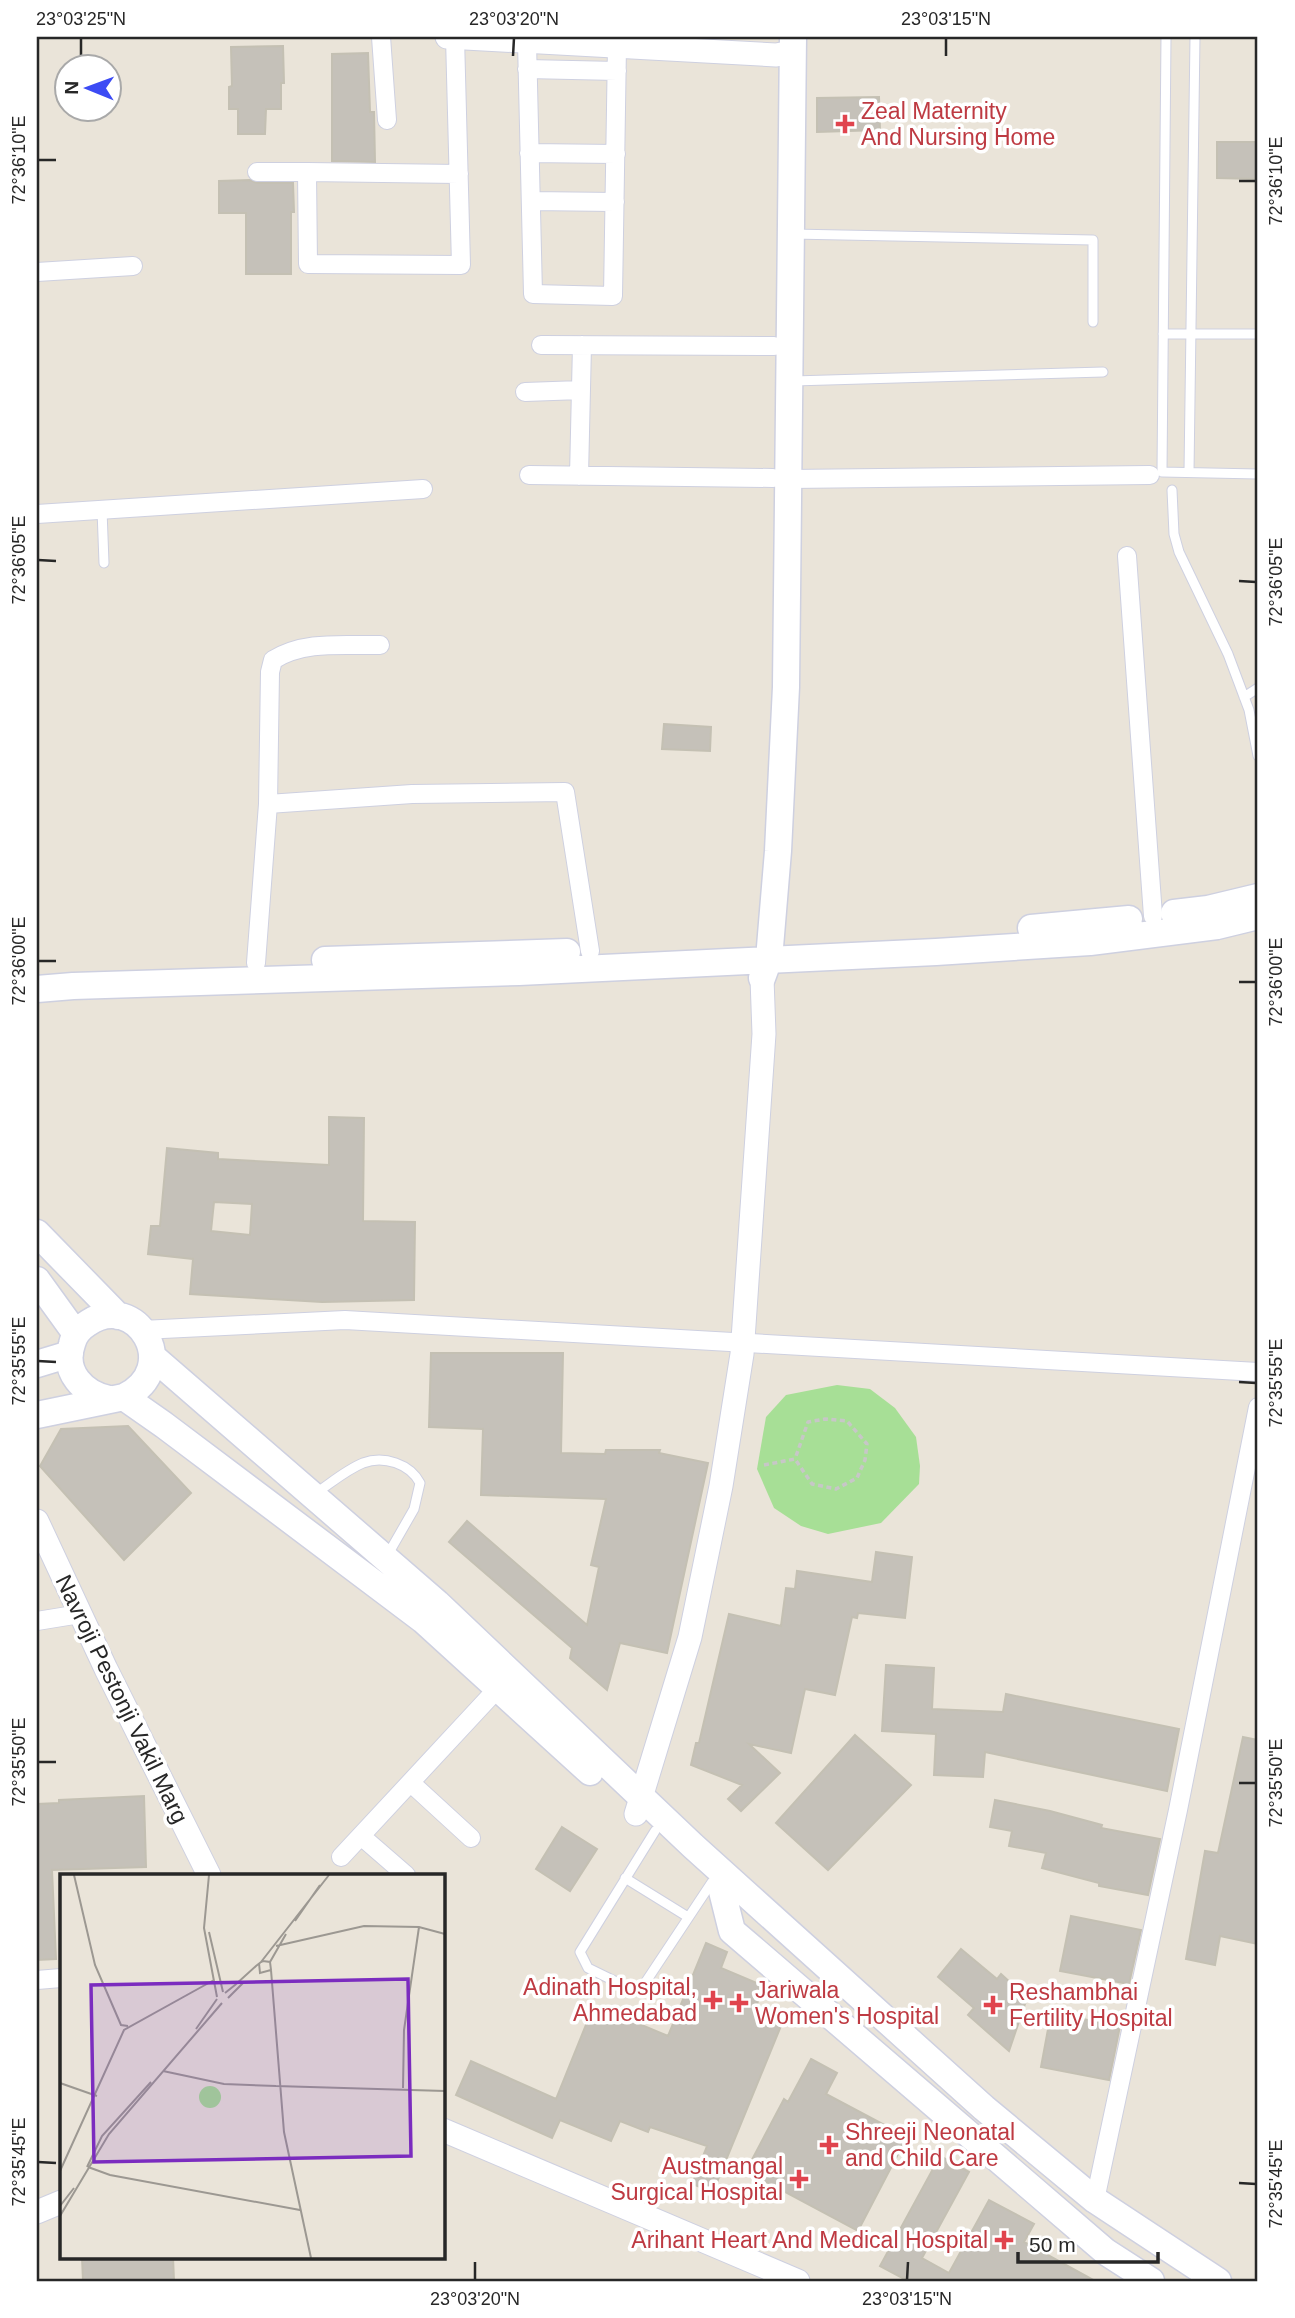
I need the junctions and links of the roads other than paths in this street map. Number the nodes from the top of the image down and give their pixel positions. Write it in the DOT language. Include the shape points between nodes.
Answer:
graph roads {
  1 [pos="381,37"];
  2 [pos="447,37"];
  3 [pos="455,37"];
  4 [pos="1166,37"];
  5 [pos="1195,37"];
  6 [pos="527,41"];
  7 [pos="625,43"];
  8 [pos="784,45"];
  9 [pos="527,69"];
  10 [pos="617,71"];
  11 [pos="387,120"];
  12 [pos="529,153"];
  13 [pos="615,154"];
  14 [pos="257,172"];
  15 [pos="307,172"];
  16 [pos="459,174"];
  17 [pos="531,201"];
  18 [pos="615,202"];
  19 [pos="790,234"];
  20 [pos="133,267"];
  21 [pos="37,272"];
  22 [pos="1093,323"];
  23 [pos="1163,334"];
  24 [pos="1193,334"];
  25 [pos="1258,334"];
  26 [pos="541,345"];
  27 [pos="582,345"];
  28 [pos="774,346"];
  29 [pos="1102,372"];
  30 [pos="791,381"];
  31 [pos="581,390"];
  32 [pos="525,392"];
  33 [pos="1189,472"];
  34 [pos="1156,474"];
  35 [pos="1258,474"];
  36 [pos="529,475"];
  37 [pos="579,476"];
  38 [pos="781,479"];
  39 [pos="423,489"];
  40 [pos="1171,490"];
  41 [pos="102,510"];
  42 [pos="37,514"];
  43 [pos="1127,556"];
  44 [pos="104,563"];
  45 [pos="380,645"];
  46 [pos="1258,688"];
  47 [pos="1244,697"];
  48 [pos="1258,756"];
  49 [pos="268,804"];
  50 [pos="1258,897"];
  51 [pos="1153,916"];
  52 [pos="1258,916"];
  53 [pos="590,951"];
  54 [pos="764,956"];
  55 [pos="256,963"];
  56 [pos="37,971"];
  57 [pos="37,989"];
  58 [pos="37,1233"];
  59 [pos="37,1280"];
  60 [pos="118,1316"];
  61 [pos="142,1329"];
  62 [pos="73,1344"];
  63 [pos="743,1344"];
  64 [pos="153,1357"];
  65 [pos="37,1364"];
  66 [pos="1258,1372"];
  67 [pos="116,1398"];
  68 [pos="1258,1407"];
  69 [pos="37,1415"];
  70 [pos="312,1496"];
  71 [pos="37,1521"];
  72 [pos="385,1559"];
  73 [pos="80,1614"];
  74 [pos="37,1620"];
  75 [pos="498,1688"];
  76 [pos="411,1783"];
  77 [pos="644,1814"];
  78 [pos="361,1836"];
  79 [pos="471,1838"];
  80 [pos="341,1857"];
  81 [pos="209,1874"];
  82 [pos="405,1874"];
  83 [pos="625,1878"];
  84 [pos="717,1887"];
  85 [pos="688,1917"];
  86 [pos="60,1978"];
  87 [pos="37,1980"];
  88 [pos="444,2130"];
  89 [pos="1095,2200"];
  90 [pos="60,2202"];
  91 [pos="37,2212"];
  92 [pos="797,2281"];
  93 [pos="1151,2281"];
  94 [pos="1191,2281"];
  95 [pos="1217,2281"];
  1 -- 11 [label="street"];
  2 -- 3 [label="street"];
  3 -- 6 [label="street"];
  3 -- 16 [label="street"];
  4 -- 23 [label="lane"];
  5 -- 24 [label="lane"];
  6 -- 7 [label="street"];
  6 -- 9 [label="street"];
  7 -- 8 [label="street"];
  7 -- 10 [label="street"];
  8 -- 19 [label="main road"];
  8 -- 28 [label="main road"];
  9 -- 10 [label="street"];
  9 -- 12 [label="street"];
  10 -- 13 [label="street"];
  12 -- 13 [label="street"];
  12 -- 17 [label="street"];
  13 -- 18 [label="street"];
  14 -- 15 [label="street"];
  15 -- 16 [label="street"];
  15 -- 16 [label="street" via="308,264 461,265"];
  17 -- 18 [label="street"];
  17 -- 18 [label="street" via="533,294 613,296"];
  19 -- 22 [label="lane" via="1093,240"];
  19 -- 30 [label="main road"];
  20 -- 21 [label="street"];
  23 -- 24 [label="lane"];
  23 -- 34 [label="lane"];
  24 -- 25 [label="lane"];
  24 -- 33 [label="lane"];
  26 -- 27 [label="street"];
  27 -- 28 [label="street"];
  27 -- 31 [label="street"];
  28 -- 38 [label="main road"];
  29 -- 30 [label="lane"];
  30 -- 38 [label="main road"];
  31 -- 32 [label="street"];
  31 -- 37 [label="street"];
  33 -- 34 [label="lane"];
  33 -- 35 [label="lane"];
  34 -- 38 [label="street"];
  36 -- 37 [label="street"];
  37 -- 38 [label="street"];
  38 -- 54 [label="main road"];
  39 -- 41 [label="street"];
  40 -- 47 [label="lane" via="1179,552"];
  41 -- 42 [label="street"];
  41 -- 44 [label="lane"];
  43 -- 51 [label="street"];
  45 -- 49 [label="street" via="310,646 273,660"];
  46 -- 47 [label="lane"];
  47 -- 48 [label="lane"];
  49 -- 53 [label="street" via="412,794 565,792"];
  49 -- 55 [label="street"];
  50 -- 51 [label="main road"];
  51 -- 54 [label="main road"];
  52 -- 54 [label="main road" via="1217,926 1090,942"];
  53 -- 54 [label="main road"];
  53 -- 55 [label="main road"];
  54 -- 57 [label="main road" via="519,972"];
  54 -- 63 [label="street" via="763,1048"];
  55 -- 56 [label="main road"];
  58 -- 60 [label="main road"];
  59 -- 62 [label="main road"];
  60 -- 61 [label="main road"];
  60 -- 62 [label="main road" via="94,1319"];
  61 -- 63 [label="street" via="345,1320"];
  61 -- 64 [label="main road"];
  62 -- 65 [label="main road"];
  62 -- 67 [label="main road" via="71,1367 76,1380 96,1396"];
  63 -- 66 [label="street"];
  63 -- 77 [label="street" via="721,1486 690,1637"];
  64 -- 67 [label="main road" via="144,1382"];
  64 -- 70 [label="main road"];
  67 -- 69 [label="main road"];
  67 -- 75 [label="main road" via="164,1424 423,1620"];
  68 -- 89 [label="street"];
  70 -- 72 [label="main road"];
  70 -- 72 [label="lane" via="365,1462 392,1462 415,1475 420,1483 414,1509"];
  71 -- 73 [label="street, Navroji Pestonji Vakil Marg"];
  72 -- 77 [label="main road" via="437,1604"];
  73 -- 74 [label="street"];
  73 -- 81 [label="street, Navroji Pestonji Vakil Marg"];
  75 -- 76 [label="street"];
  75 -- 77 [label="main road"];
  76 -- 78 [label="street"];
  76 -- 79 [label="street"];
  77 -- 83 [label="lane"];
  77 -- 84 [label="main road"];
  77 -- 89 [label="main road" via="693,1846 984,2108"];
  78 -- 80 [label="street"];
  78 -- 82 [label="street"];
  83 -- 85 [label="lane"];
  83 -- 85 [label="lane" via="580,1952 588,1968 633,1990 641,1989"];
  84 -- 85 [label="lane"];
  84 -- 93 [label="main road" via="732,1931 1106,2252"];
  84 -- 94 [label="main road" via="974,2119 1087,2212"];
  86 -- 87 [label="street"];
  88 -- 92 [label="street"];
  89 -- 95 [label="main road"];
  90 -- 91 [label="street"];
}
